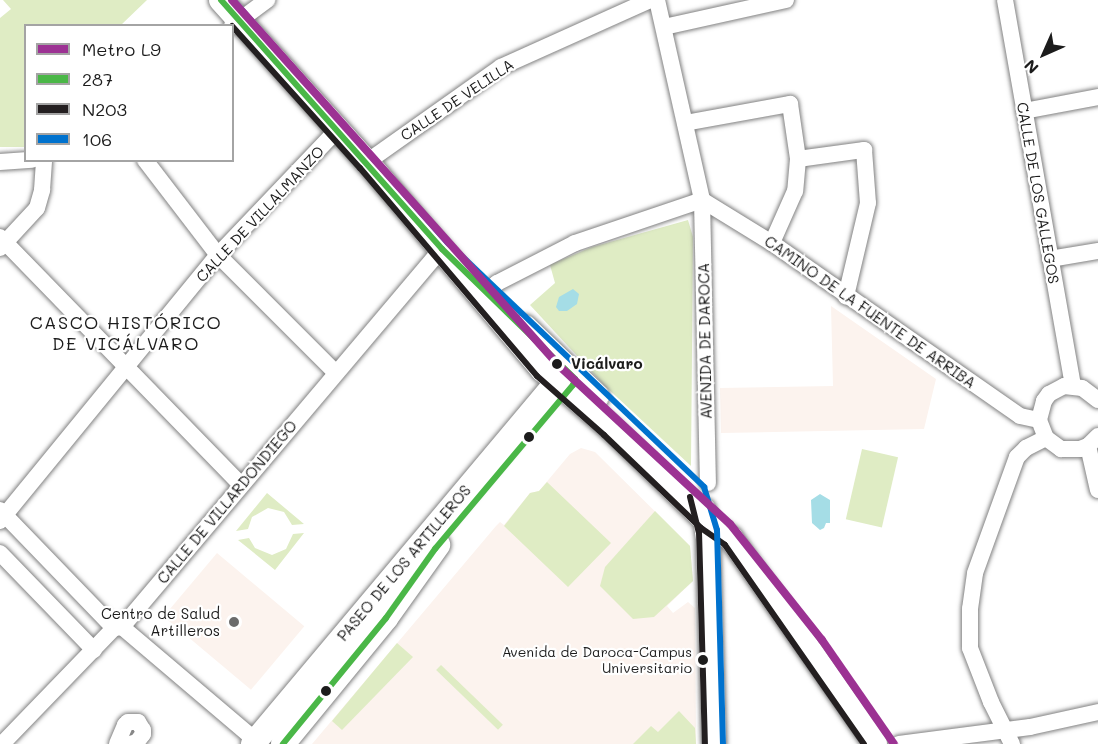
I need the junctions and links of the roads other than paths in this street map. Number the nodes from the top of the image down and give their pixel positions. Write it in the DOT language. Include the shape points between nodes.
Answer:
graph roads {
  1 [pos="221,0"];
  2 [pos="267,0"];
  3 [pos="650,0"];
  4 [pos="657,0"];
  5 [pos="786,0"];
  6 [pos="1005,0"];
  7 [pos="235,23"];
  8 [pos="664,27"];
  9 [pos="1098,97"];
  10 [pos="1024,111"];
  11 [pos="685,123"];
  12 [pos="338,129"];
  13 [pos="798,159"];
  14 [pos="24,160"];
  15 [pos="0,162"];
  16 [pos="44,162"];
  17 [pos="147,162"];
  18 [pos="367,162"];
  19 [pos="702,200"];
  20 [pos="2,243"];
  21 [pos="772,243"];
  22 [pos="442,249"];
  23 [pos="1098,251"];
  24 [pos="218,255"];
  25 [pos="1050,259"];
  26 [pos="846,296"];
  27 [pos="487,298"];
  28 [pos="127,368"];
  29 [pos="336,373"];
  30 [pos="567,384"];
  31 [pos="1073,386"];
  32 [pos="1098,400"];
  33 [pos="1039,420"];
  34 [pos="1046,438"];
  35 [pos="1093,441"];
  36 [pos="708,483"];
  37 [pos="241,485"];
  38 [pos="1098,490"];
  39 [pos="2,515"];
  40 [pos="707,522"];
  41 [pos="0,553"];
  42 [pos="118,628"];
  43 [pos="94,650"];
  44 [pos="1098,712"];
  45 [pos="1004,729"];
  46 [pos="253,739"];
  47 [pos="2,744"];
  48 [pos="117,744"];
  49 [pos="129,744"];
  50 [pos="283,744"];
  51 [pos="714,744"];
  52 [pos="875,744"];
  53 [pos="899,744"];
  54 [pos="1012,744"];
  1 -- 7 [label="street"];
  2 -- 7 [label="street"];
  3 -- 18 [label="street, CALLE DE VELILLA" via="501,67"];
  4 -- 8 [label="street, AVENIDA DE DAROCA"];
  5 -- 8 [label="street"];
  6 -- 10 [label="street, CALLE DE LOS GALLEGOS"];
  7 -- 12 [label="street"];
  8 -- 11 [label="street, AVENIDA DE DAROCA"];
  9 -- 10 [label="street"];
  10 -- 25 [label="street, CALLE DE LOS GALLEGOS"];
  11 -- 13 [label="street" via="790,104"];
  11 -- 19 [label="street, AVENIDA DE DAROCA"];
  12 -- 18 [label="street"];
  12 -- 24 [label="street, CALLE DE VILLALMANZO"];
  13 -- 21 [label="street" via="795,191"];
  13 -- 26 [label="street" via="864,150 868,203"];
  14 -- 15 [label="street"];
  16 -- 20 [label="street" via="37,208"];
  17 -- 24 [label="street"];
  18 -- 22 [label="street"];
  19 -- 21 [label="street, CAMINO DE LA FUENTE DE ARRIBA"];
  19 -- 27 [label="street" via="575,243 497,283"];
  19 -- 36 [label="street, AVENIDA DE DAROCA"];
  20 -- 28 [label="street"];
  21 -- 26 [label="street, CAMINO DE LA FUENTE DE ARRIBA"];
  22 -- 27 [label="street"];
  22 -- 29 [label="street, CALLE DE VILLARDONDIEGO"];
  23 -- 25 [label="street"];
  24 -- 28 [label="street, CALLE DE VILLALMANZO"];
  24 -- 29 [label="street"];
  25 -- 31 [label="street, CALLE DE LOS GALLEGOS"];
  26 -- 33 [label="street, CAMINO DE LA FUENTE DE ARRIBA" via="1020,416"];
  27 -- 30 [label="street"];
  28 -- 37 [label="street"];
  28 -- 39 [label="street, CALLE DE VILLALMANZO"];
  29 -- 37 [label="street, CALLE DE VILLARDONDIEGO"];
  30 -- 40 [label="street"];
  30 -- 40 [label="street" via="652,448 697,492"];
  30 -- 46 [label="street, PASEO DE LOS ARTILLEROS"];
  30 -- 50 [label="street, PASEO DE LOS ARTILLEROS"];
  31 -- 32 [label="street" via="1090,392"];
  31 -- 33 [label="street" via="1049,394"];
  33 -- 34 [label="street"];
  34 -- 35 [label="street" via="1061,449 1080,449"];
  34 -- 45 [label="street" via="1017,457 975,573 970,648"];
  35 -- 38 [label="street"];
  37 -- 42 [label="street, CALLE DE VILLARDONDIEGO"];
  39 -- 42 [label="street"];
  40 -- 51 [label="street"];
  40 -- 52 [label="street" via="725,532 740,549"];
  41 -- 43 [label="street"];
  42 -- 43 [label="street, CALLE DE VILLARDONDIEGO"];
  42 -- 46 [label="street"];
  43 -- 47 [label="street, CALLE DE VILLARDONDIEGO"];
  44 -- 45 [label="street"];
  45 -- 53 [label="street"];
  45 -- 54 [label="street"];
  48 -- 49 [label="street" via="124,724 138,722 143,734 137,742"];
}
